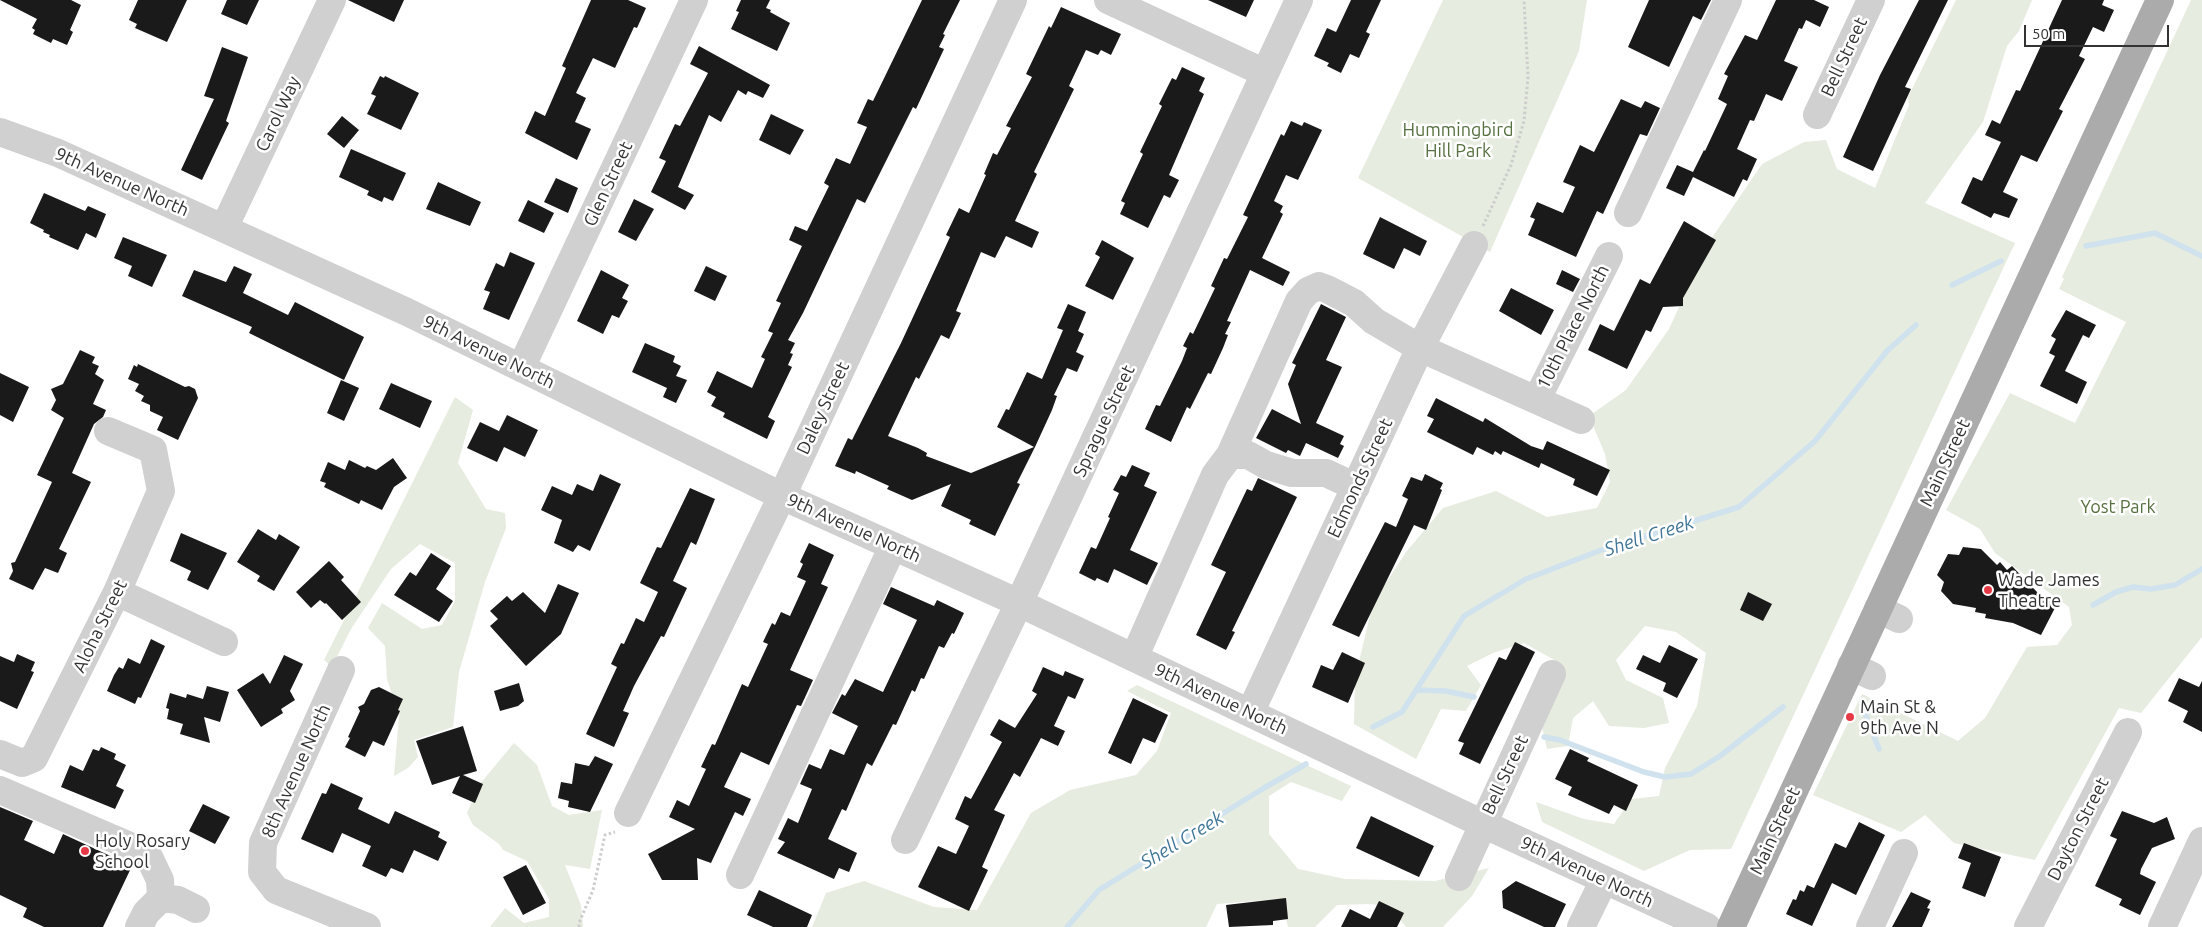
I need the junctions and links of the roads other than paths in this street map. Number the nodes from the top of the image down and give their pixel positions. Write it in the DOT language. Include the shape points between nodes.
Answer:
graph roads {
  1 [pos="332,0"];
  2 [pos="694,0"];
  3 [pos="1012,0"];
  4 [pos="1108,0"];
  5 [pos="1299,0"];
  6 [pos="1728,0"];
  7 [pos="1871,0"];
  8 [pos="2160,0"];
  9 [pos="1265,73"];
  10 [pos="1817,115"];
  11 [pos="0,132"];
  12 [pos="1628,213"];
  13 [pos="224,228"];
  14 [pos="1474,245"];
  15 [pos="1609,256"];
  16 [pos="1420,348"];
  17 [pos="522,368"];
  18 [pos="1537,399"];
  19 [pos="1581,420"];
  20 [pos="108,431"];
  21 [pos="1230,455"];
  22 [pos="1356,487"];
  23 [pos="782,496"];
  24 [pos="893,546"];
  25 [pos="117,592"];
  26 [pos="1019,603"];
  27 [pos="224,642"];
  28 [pos="1134,658"];
  29 [pos="342,670"];
  30 [pos="1552,674"];
  31 [pos="1250,713"];
  32 [pos="2128,732"];
  33 [pos="0,754"];
  34 [pos="0,790"];
  35 [pos="628,813"];
  36 [pos="1483,824"];
  37 [pos="905,840"];
  38 [pos="2202,841"];
  39 [pos="1904,853"];
  40 [pos="740,875"];
  41 [pos="1459,877"];
  42 [pos="1604,880"];
  43 [pos="162,898"];
  44 [pos="196,909"];
  45 [pos="139,927"];
  46 [pos="367,927"];
  47 [pos="1582,927"];
  48 [pos="1707,927"];
  49 [pos="1730,927"];
  50 [pos="1870,927"];
  51 [pos="2028,927"];
  52 [pos="2162,927"];
  1 -- 13 [label="street, Carol Way"];
  2 -- 17 [label="street, Glen Street"];
  3 -- 23 [label="street, Daley Street"];
  4 -- 9 [label="street"];
  5 -- 9 [label="street, Sprague Street"];
  6 -- 12 [label="street"];
  7 -- 10 [label="street, Bell Street"];
  8 -- 49 [label="main road, Main Street" via="1862,671"];
  9 -- 26 [label="street, Sprague Street"];
  11 -- 13 [label="street, 9th Avenue North" via="58,153"];
  13 -- 17 [label="street, 9th Avenue North"];
  14 -- 16 [label="street, Edmonds Street"];
  15 -- 18 [label="street, 10th Place North"];
  16 -- 18 [label="street, 10th Place North"];
  16 -- 21 [label="street, 10th Place North" via="1374,321 1354,303 1327,289 1319,286 1308,290 1299,301"];
  16 -- 22 [label="street, Edmonds Street"];
  17 -- 23 [label="street, 9th Avenue North"];
  18 -- 19 [label="street, 10th Place North"];
  20 -- 25 [label="street, Aloha Street" via="153,450 161,491"];
  21 -- 22 [label="street" via="1248,455 1292,473 1326,474"];
  21 -- 28 [label="street" via="1216,475"];
  22 -- 31 [label="street, Edmonds Street"];
  23 -- 24 [label="street, 9th Avenue North"];
  23 -- 35 [label="street, Daley Street"];
  24 -- 26 [label="street, 9th Avenue North"];
  24 -- 40 [label="street"];
  25 -- 27 [label="street"];
  25 -- 33 [label="street, Aloha Street" via="34,758 22,763"];
  26 -- 28 [label="street, 9th Avenue North"];
  26 -- 37 [label="street, Sprague Street"];
  28 -- 31 [label="street, 9th Avenue North"];
  29 -- 46 [label="street, 8th Avenue North" via="263,843 262,872 276,890"];
  30 -- 36 [label="street, Bell Street"];
  31 -- 36 [label="street, 9th Avenue North"];
  32 -- 51 [label="street, Dayton Street"];
  34 -- 43 [label="street" via="149,857 160,880"];
  36 -- 41 [label="street, Bell Street"];
  36 -- 42 [label="street, 9th Avenue North"];
  38 -- 52 [label="street"];
  39 -- 50 [label="street"];
  42 -- 47 [label="street"];
  42 -- 48 [label="street, 9th Avenue North"];
  43 -- 44 [label="street" via="178,900"];
  43 -- 45 [label="street" via="146,913"];
}
